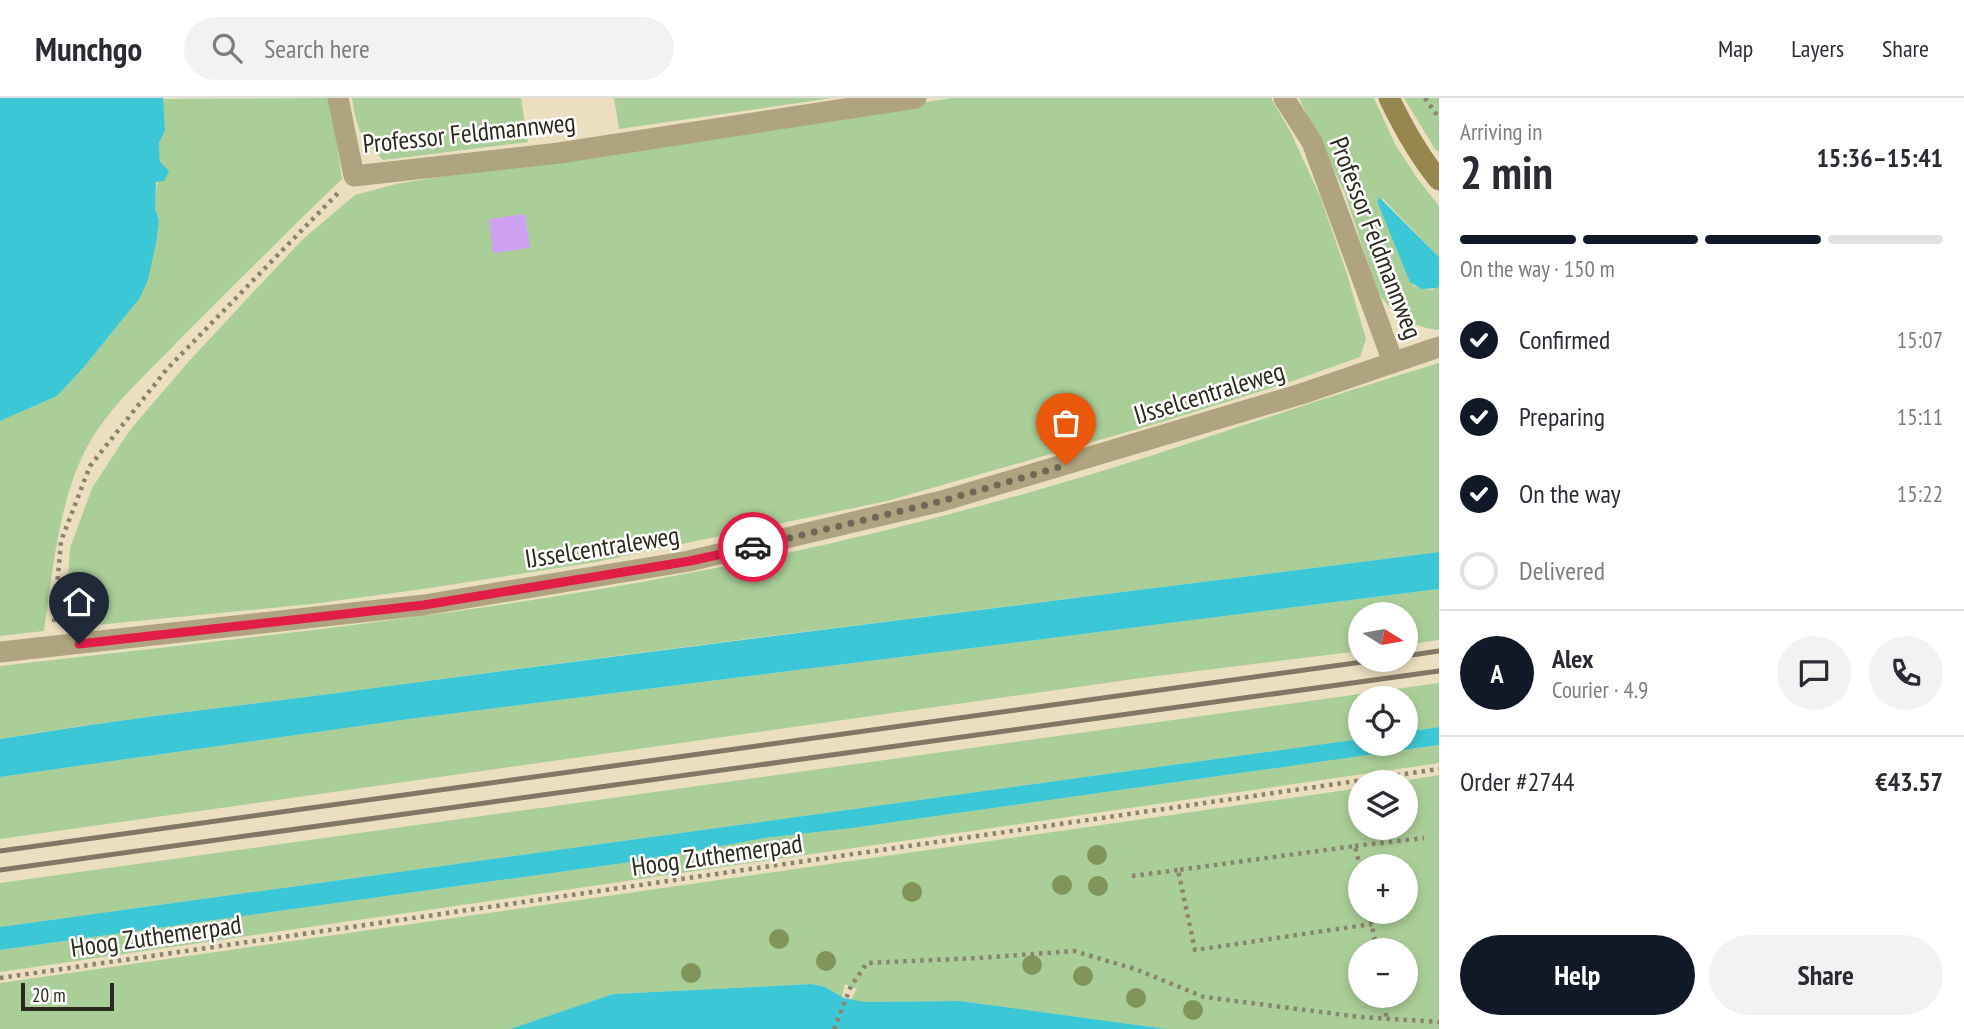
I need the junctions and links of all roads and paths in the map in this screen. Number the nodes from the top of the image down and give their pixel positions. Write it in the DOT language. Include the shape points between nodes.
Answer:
graph roads {
  1 [pos="338,98"];
  2 [pos="916,98"];
  3 [pos="1284,98"];
  4 [pos="1389,98"];
  5 [pos="1425,98"];
  6 [pos="1439,118"];
  7 [pos="354,176"];
  8 [pos="1439,180"];
  9 [pos="1439,347"];
  10 [pos="1393,362"];
  11 [pos="55,647"];
  12 [pos="0,652"];
  13 [pos="1439,769"];
  14 [pos="1424,838"];
  15 [pos="1355,846"];
  16 [pos="1357,854"];
  17 [pos="1178,870"];
  18 [pos="1132,876"];
  19 [pos="1372,924"];
  20 [pos="1375,938"];
  21 [pos="0,978"];
  22 [pos="1386,1008"];
  23 [pos="1386,1019"];
  24 [pos="1439,1022"];
  25 [pos="834,1029"];
  1 -- 7 [label="street, Professor Feldmannweg"];
  2 -- 7 [label="street, Professor Feldmannweg" via="559,153"];
  3 -- 10 [label="street, Professor Feldmannweg" via="1312,142"];
  4 -- 8 [label="street"];
  5 -- 6 [label="path"];
  7 -- 11 [label="path" via="167,369 90,466 61,541"];
  9 -- 10 [label="street, IJsselcentraleweg"];
  10 -- 11 [label="street, IJsselcentraleweg" via="942,501 690,561 424,605"];
  11 -- 12 [label="street, IJsselcentraleweg"];
  13 -- 21 [label="path, Hoog Zuthemerpad"];
  14 -- 15 [label="path"];
  15 -- 16 [label="path"];
  15 -- 17 [label="path"];
  17 -- 18 [label="path"];
  17 -- 19 [label="path" via="1195,950"];
  19 -- 20 [label="path"];
  22 -- 23 [label="path"];
  23 -- 24 [label="path"];
  23 -- 25 [label="path" via="1204,997 1074,951 867,963 851,986"];
}
